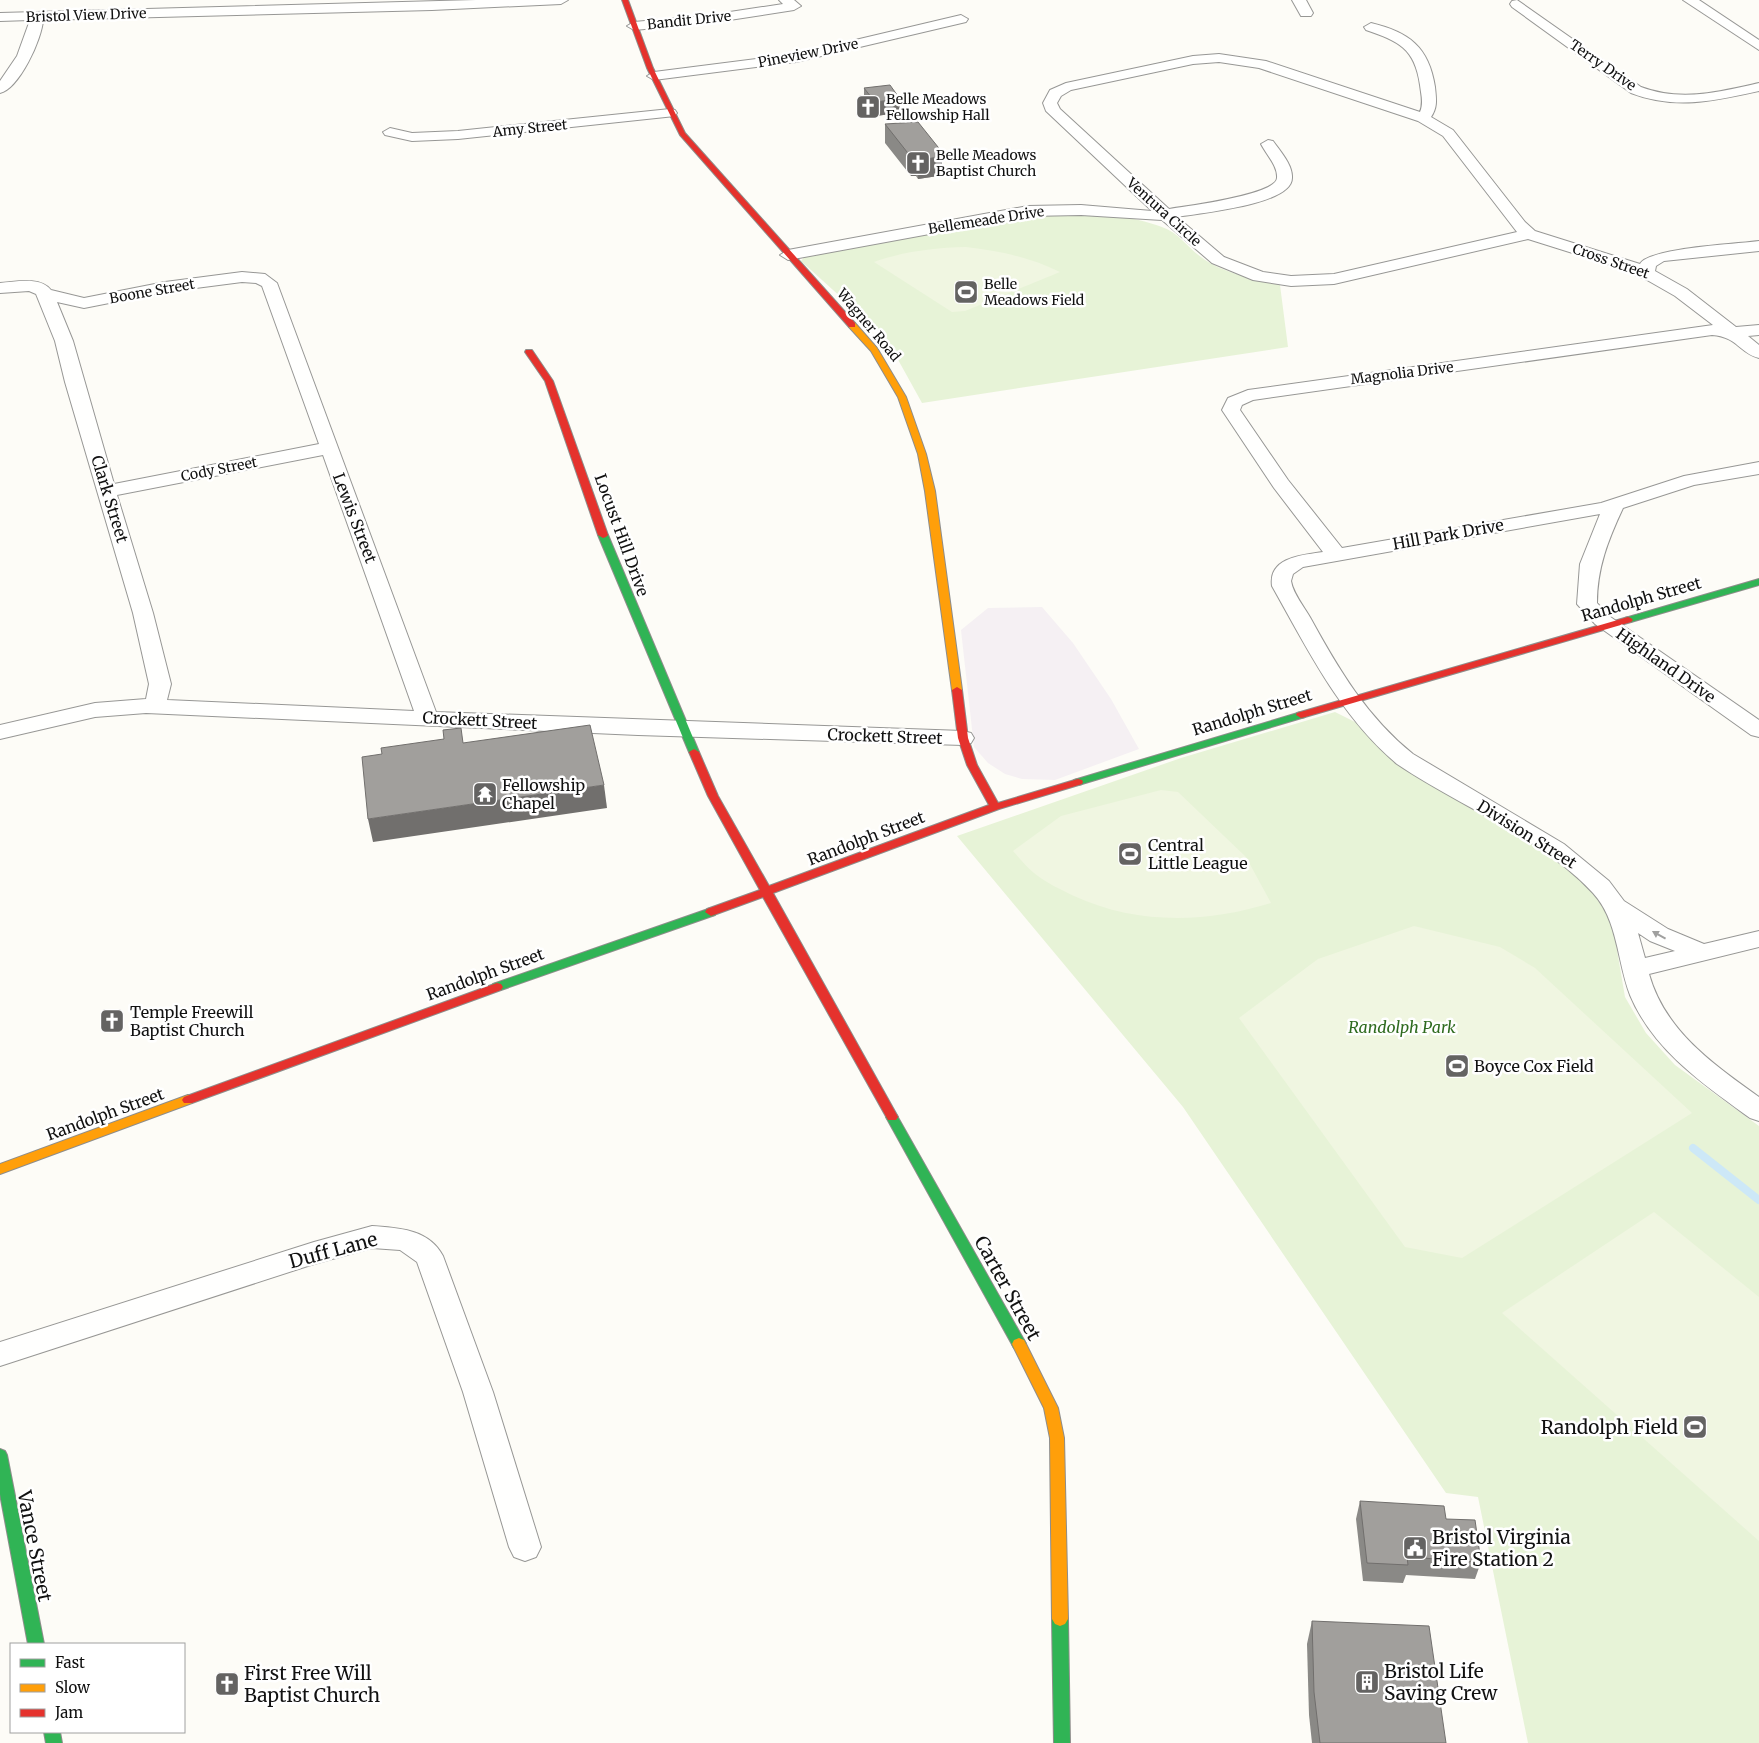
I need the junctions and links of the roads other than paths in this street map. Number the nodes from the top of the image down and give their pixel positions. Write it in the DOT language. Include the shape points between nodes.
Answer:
graph roads {
  1 [pos="561,0"];
  2 [pos="625,0"];
  3 [pos="786,0"];
  4 [pos="1299,0"];
  5 [pos="1690,0"];
  6 [pos="534,1"];
  7 [pos="477,2"];
  8 [pos="432,3"];
  9 [pos="1517,4"];
  10 [pos="1306,13"];
  11 [pos="37,16"];
  12 [pos="0,17"];
  13 [pos="961,19"];
  14 [pos="634,26"];
  15 [pos="1371,26"];
  16 [pos="1759,46"];
  17 [pos="654,76"];
  18 [pos="1759,87"];
  19 [pos="0,89"];
  20 [pos="670,113"];
  21 [pos="1423,118"];
  22 [pos="390,132"];
  23 [pos="1268,144"];
  24 [pos="1166,214"];
  25 [pos="1529,234"];
  26 [pos="1759,246"];
  27 [pos="788,255"];
  28 [pos="1646,272"];
  29 [pos="0,288"];
  30 [pos="45,294"];
  31 [pos="282,319"];
  32 [pos="1759,330"];
  33 [pos="1730,331"];
  34 [pos="529,352"];
  35 [pos="1759,353"];
  36 [pos="329,448"];
  37 [pos="1759,468"];
  38 [pos="108,491"];
  39 [pos="1614,506"];
  40 [pos="1336,554"];
  41 [pos="1759,582"];
  42 [pos="1610,626"];
  43 [pos="1349,700"];
  44 [pos="155,707"];
  45 [pos="427,718"];
  46 [pos="684,729"];
  47 [pos="1759,730"];
  48 [pos="0,732"];
  49 [pos="963,738"];
  50 [pos="995,807"];
  51 [pos="767,893"];
  52 [pos="1616,907"];
  53 [pos="1759,939"];
  54 [pos="1704,954"];
  55 [pos="1635,969"];
  56 [pos="1759,1111"];
  57 [pos="0,1169"];
  58 [pos="0,1354"];
  59 [pos="0,1455"];
  60 [pos="525,1547"];
  61 [pos="36,1643"];
  62 [pos="1062,1743"];
  1 -- 6 [label="street, Bristol View Drive"];
  2 -- 14 [label="street, Wagner Road"];
  3 -- 14 [label="street, Bandit Drive" via="794,6"];
  4 -- 10 [label="street"];
  5 -- 16 [label="street"];
  6 -- 7 [label="street, Bristol View Drive"];
  7 -- 8 [label="street, Bristol View Drive"];
  8 -- 11 [label="street, Bristol View Drive"];
  9 -- 18 [label="street, Terry Drive" via="1645,94 1686,101"];
  11 -- 12 [label="street, Bristol View Drive"];
  11 -- 19 [label="street" via="35,29 12,78"];
  13 -- 17 [label="street, Pineview Drive" via="796,58"];
  14 -- 17 [label="street, Wagner Road"];
  15 -- 21 [label="street" via="1405,42 1423,60 1430,107"];
  17 -- 20 [label="street, Wagner Road"];
  20 -- 22 [label="street, Amy Street" via="458,135 412,137"];
  20 -- 27 [label="street, Wagner Road" via="682,134"];
  21 -- 24 [label="street, Ventura Circle" via="1261,64 1233,59 1193,60 1066,87 1055,94 1050,103 1053,111"];
  21 -- 25 [label="street, Ventura Circle" via="1448,132"];
  23 -- 24 [label="street, Bellemeade Drive" via="1286,174 1280,187 1273,192 1262,197"];
  24 -- 25 [label="street, Ventura Circle" via="1230,266 1259,276 1292,280 1349,276"];
  24 -- 27 [label="street, Bellemeade Drive" via="1028,211"];
  25 -- 28 [label="street, Cross Street" via="1608,257"];
  26 -- 28 [label="street" via="1660,257 1648,263"];
  27 -- 49 [label="street, Wagner Road" via="874,350 892,378 913,425 930,491"];
  28 -- 33 [label="street, Cross Street" via="1676,290"];
  29 -- 30 [label="street, Boone Street" via="30,286"];
  30 -- 31 [label="street, Boone Street" via="66,300 95,302 165,286 252,277 269,283"];
  30 -- 38 [label="street, Clark Street" via="64,341"];
  31 -- 36 [label="street, Lewis Street"];
  32 -- 33 [label="street, Magnolia Drive"];
  33 -- 35 [label="street, Cross Street"];
  33 -- 40 [label="street, Magnolia Drive" via="1712,330 1327,382 1248,395 1234,402 1231,410 1245,432 1309,522"];
  34 -- 46 [label="street, Locust Hill Drive" via="549,381 611,560"];
  36 -- 38 [label="street, Cody Street"];
  36 -- 45 [label="street, Lewis Street"];
  37 -- 39 [label="street, Hill Park Drive" via="1691,480"];
  38 -- 44 [label="street, Clark Street" via="160,684"];
  39 -- 40 [label="street, Hill Park Drive"];
  39 -- 42 [label="street, Highland Drive" via="1594,548 1587,582 1587,604"];
  40 -- 43 [label="street, Hill Park Drive" via="1298,562 1280,578"];
  41 -- 42 [label="street, Randolph Street"];
  42 -- 43 [label="street, Randolph Street"];
  42 -- 47 [label="street, Highland Drive"];
  43 -- 50 [label="street, Randolph Street"];
  43 -- 52 [label="street, Division Street" via="1357,714 1381,739 1406,759 1548,844 1581,868"];
  44 -- 45 [label="street, Crockett Street"];
  44 -- 48 [label="street, Crockett Street" via="95,710"];
  45 -- 46 [label="street, Crockett Street"];
  46 -- 49 [label="street, Crockett Street"];
  46 -- 51 [label="street, Locust Hill Drive" via="713,796"];
  49 -- 50 [label="street, Wagner Road" via="972,765"];
  50 -- 51 [label="street, Randolph Street"];
  51 -- 57 [label="street, Randolph Street" via="562,963"];
  51 -- 62 [label="street, Carter Street" via="1027,1358 1051,1408 1056,1438"];
  54 -- 52 [label="street, one-way" via="1659,935"];
  52 -- 55 [label="street, Division Street" via="1625,926"];
  53 -- 54 [label="street"];
  54 -- 55 [label="street"];
  55 -- 56 [label="street, Division Street" via="1656,1019 1674,1041 1701,1067"];
  58 -- 60 [label="street, Duff Lane" via="331,1248 372,1237 404,1239 428,1256 478,1392"];
  59 -- 61 [label="street, Vance Street"];
}
